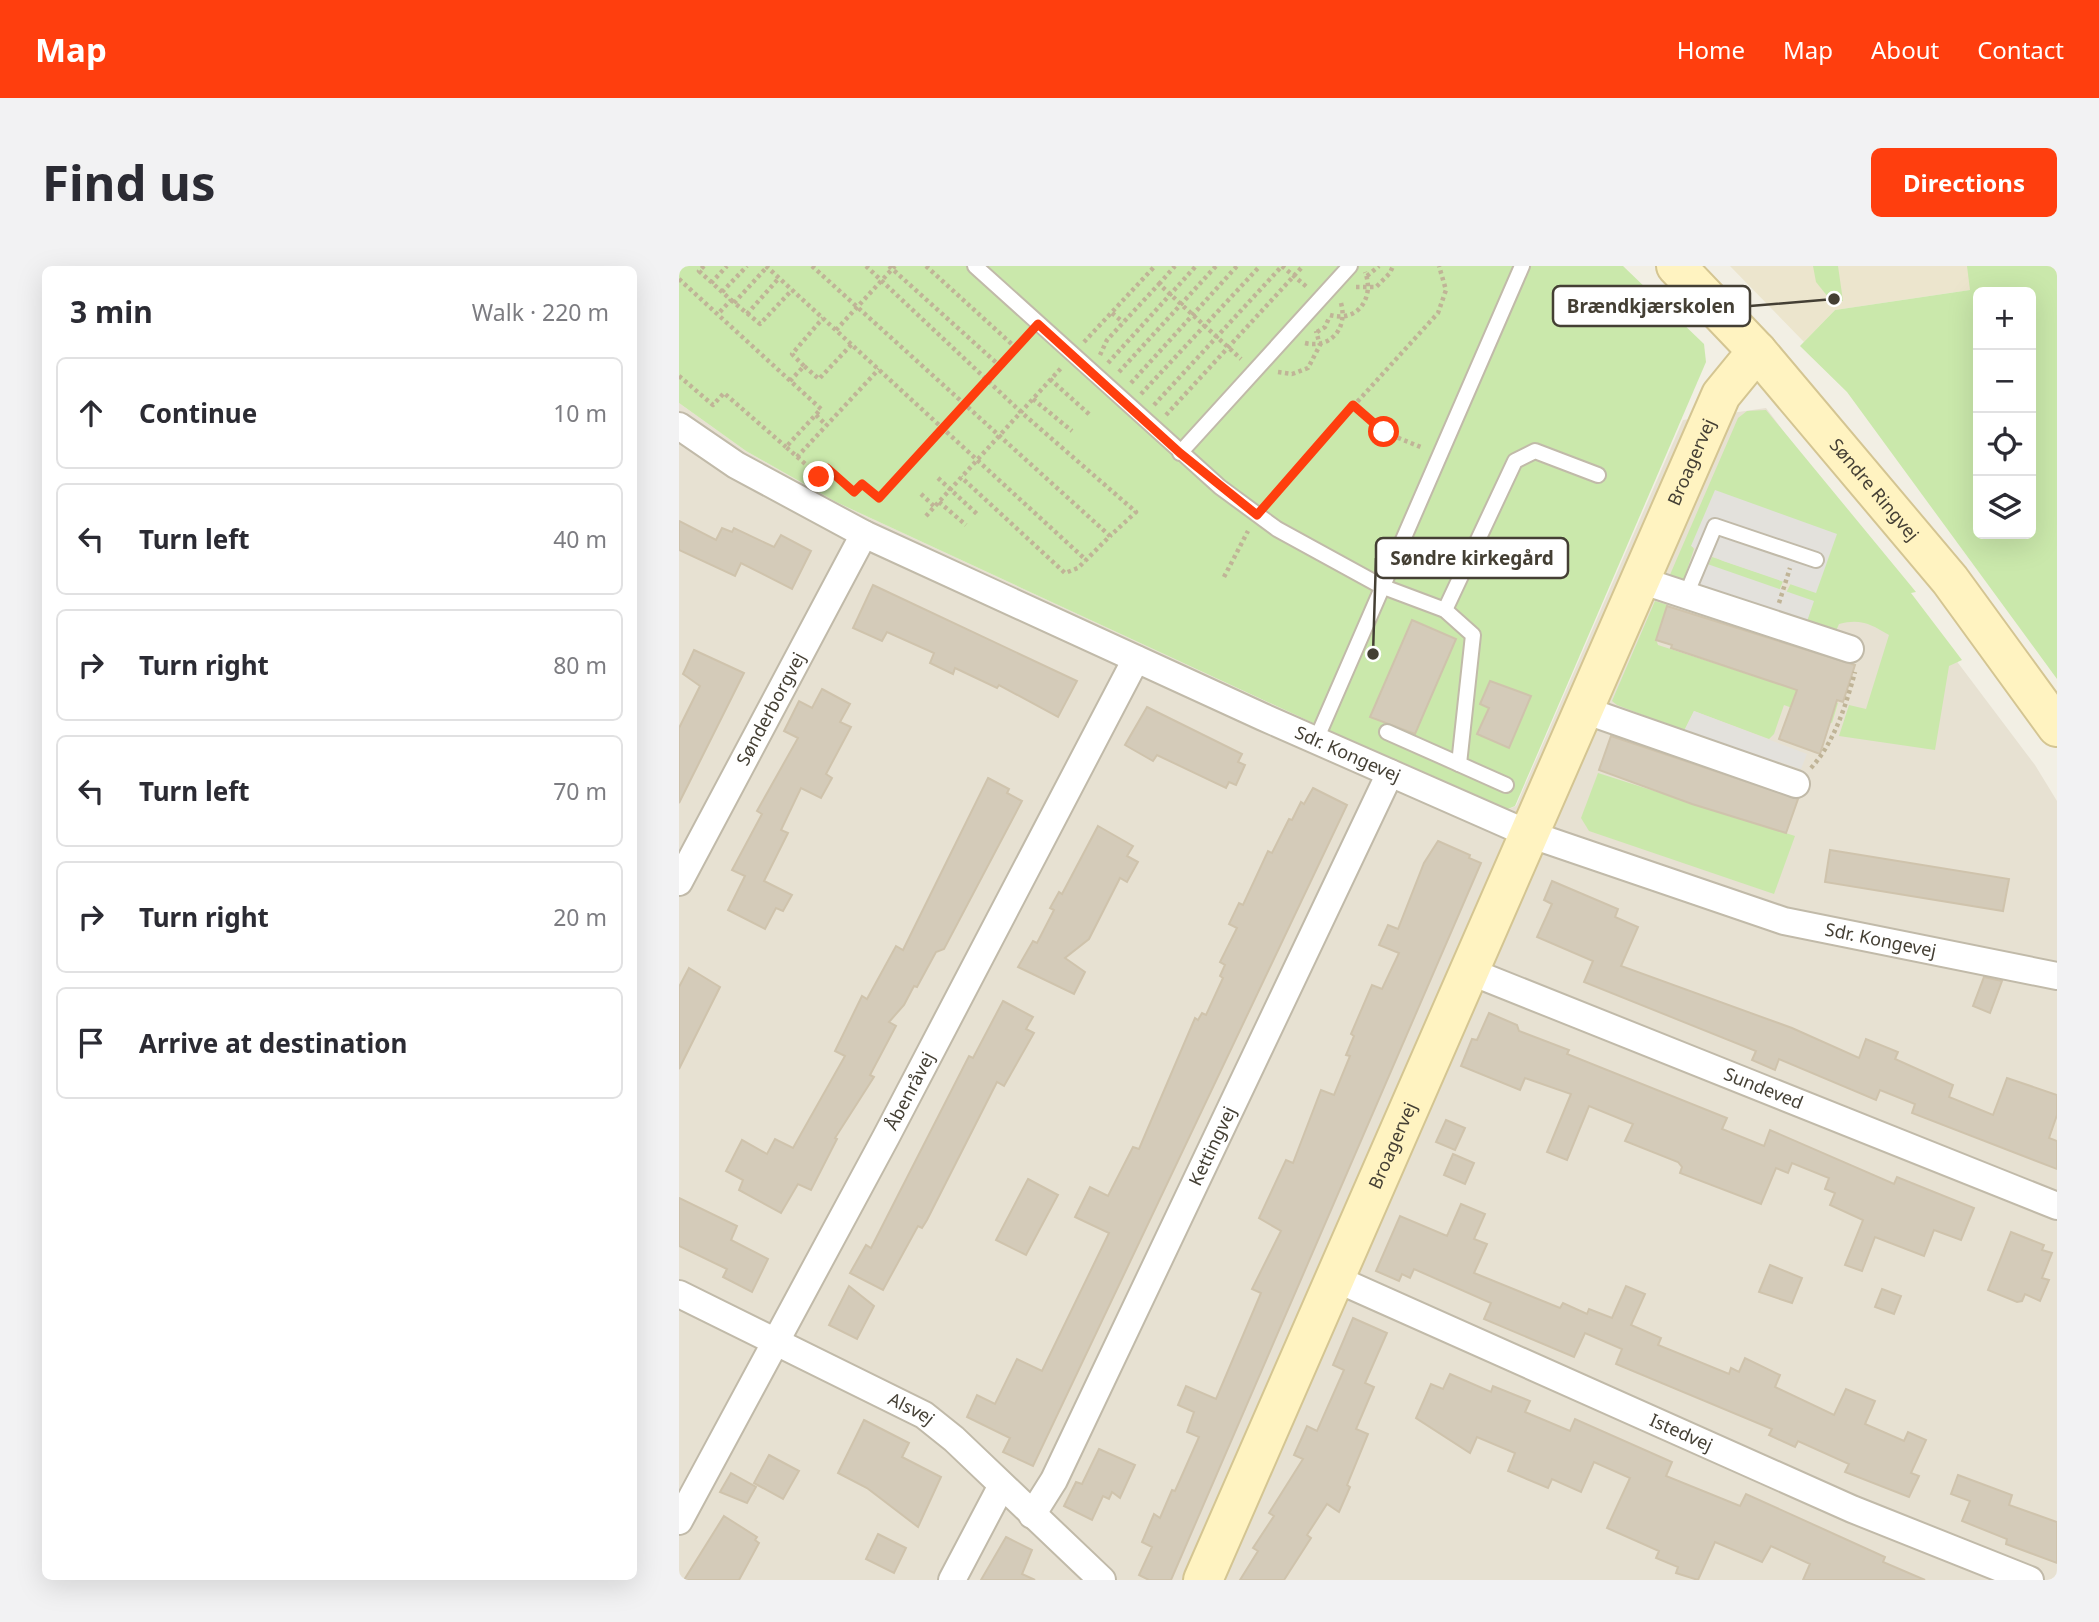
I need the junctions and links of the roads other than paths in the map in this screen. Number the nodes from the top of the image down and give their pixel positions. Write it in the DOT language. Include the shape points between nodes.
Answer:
graph roads {
  1 [pos="975,266"];
  2 [pos="1350,266"];
  3 [pos="1522,266"];
  4 [pos="1676,266"];
  5 [pos="1757,351"];
  6 [pos="679,426"];
  7 [pos="1180,453"];
  8 [pos="1598,475"];
  9 [pos="864,534"];
  10 [pos="1817,560"];
  11 [pos="1640,580"];
  12 [pos="1381,586"];
  13 [pos="1686,595"];
  14 [pos="1445,610"];
  15 [pos="1850,649"];
  16 [pos="1136,659"];
  17 [pos="1584,710"];
  18 [pos="2057,727"];
  19 [pos="1387,732"];
  20 [pos="1316,740"];
  21 [pos="1459,764"];
  22 [pos="1389,773"];
  23 [pos="1796,784"];
  24 [pos="1506,785"];
  25 [pos="1529,834"];
  26 [pos="679,882"];
  27 [pos="1469,971"];
  28 [pos="2057,975"];
  29 [pos="2057,1206"];
  30 [pos="1334,1278"];
  31 [pos="679,1294"];
  32 [pos="776,1341"];
  33 [pos="1001,1487"];
  34 [pos="1032,1515"];
  35 [pos="679,1521"];
  36 [pos="952,1580"];
  37 [pos="1103,1580"];
  38 [pos="1203,1580"];
  39 [pos="2031,1580"];
  1 -- 7 [label="lane"];
  2 -- 7 [label="lane"];
  3 -- 12 [label="lane"];
  4 -- 5 [label="street, Søndre Ringvej"];
  5 -- 11 [label="street, Broagervej" via="1721,395"];
  5 -- 18 [label="street, Søndre Ringvej" via="1951,580"];
  6 -- 9 [label="street, Sdr. Kongevej" via="736,465"];
  7 -- 12 [label="lane" via="1257,515"];
  8 -- 14 [label="lane" via="1535,451 1515,461"];
  9 -- 16 [label="street, Sdr. Kongevej"];
  9 -- 26 [label="street, Sønderborgvej"];
  10 -- 13 [label="lane" via="1715,526"];
  11 -- 13 [label="street"];
  11 -- 17 [label="street, Broagervej"];
  12 -- 14 [label="lane"];
  12 -- 20 [label="lane"];
  13 -- 15 [label="street"];
  14 -- 21 [label="lane" via="1473,635"];
  16 -- 20 [label="street, Sdr. Kongevej"];
  16 -- 32 [label="street, Åbenråvej"];
  17 -- 23 [label="street"];
  17 -- 25 [label="street, Broagervej"];
  19 -- 21 [label="lane"];
  20 -- 22 [label="street, Sdr. Kongevej"];
  21 -- 24 [label="lane"];
  22 -- 25 [label="street, Sdr. Kongevej"];
  22 -- 34 [label="street, Kettingvej" via="1060,1468"];
  25 -- 27 [label="street, Broagervej"];
  25 -- 28 [label="street, Sdr. Kongevej" via="1784,921"];
  27 -- 29 [label="street, Sundeved"];
  27 -- 30 [label="street, Broagervej"];
  30 -- 38 [label="street, Broagervej"];
  30 -- 39 [label="street, Istedvej" via="1852,1509"];
  31 -- 32 [label="street, Alsvej"];
  32 -- 33 [label="street, Alsvej" via="924,1415"];
  32 -- 35 [label="street, Åbenråvej"];
  33 -- 34 [label="street, Alsvej"];
  33 -- 36 [label="street"];
  34 -- 37 [label="street, Alsvej"];
}
